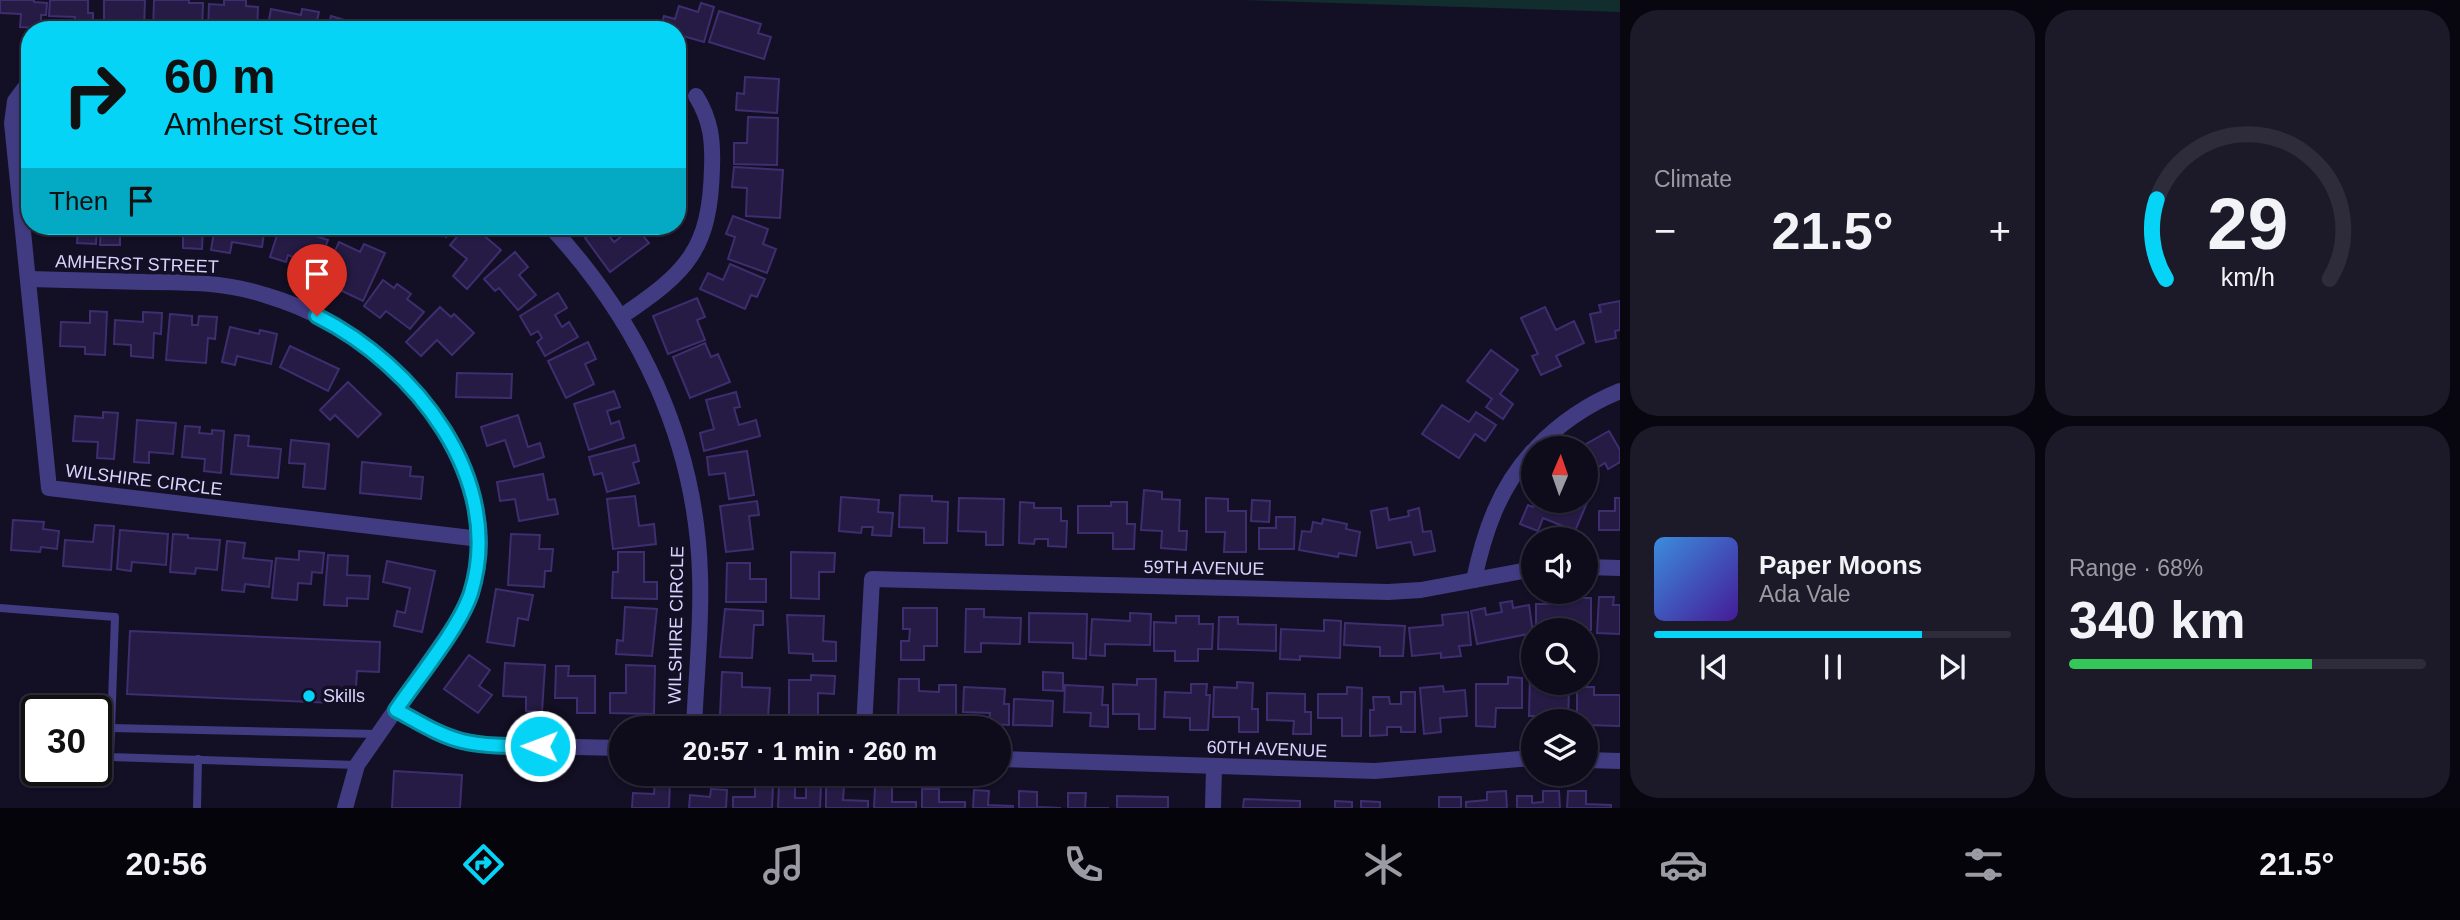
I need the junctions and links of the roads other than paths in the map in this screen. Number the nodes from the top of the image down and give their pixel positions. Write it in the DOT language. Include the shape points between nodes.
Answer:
graph roads {
  1 [pos="21,93"];
  2 [pos="696,96"];
  3 [pos="21,210"];
  4 [pos="24,235"];
  5 [pos="558,235"];
  6 [pos="28,279"];
  7 [pos="622,316"];
  8 [pos="1620,391"];
  9 [pos="1550,436"];
  10 [pos="1521,470"];
  11 [pos="480,539"];
  12 [pos="1598,567"];
  13 [pos="1620,568"];
  14 [pos="1521,571"];
  15 [pos="1474,580"];
  16 [pos="0,608"];
  17 [pos="112,700"];
  18 [pos="396,710"];
  19 [pos="694,716"];
  20 [pos="865,716"];
  21 [pos="112,728"];
  22 [pos="379,734"];
  23 [pos="609,748"];
  24 [pos="112,757"];
  25 [pos="198,759"];
  26 [pos="1011,759"];
  27 [pos="1521,759"];
  28 [pos="1598,760"];
  29 [pos="1620,761"];
  30 [pos="357,765"];
  31 [pos="1214,767"];
  32 [pos="197,808"];
  33 [pos="345,808"];
  34 [pos="1213,808"];
  1 -- 3 [label="street, WILSHIRE CIRCLE" via="12,122"];
  2 -- 7 [label="street" via="712,137 707,220 678,274"];
  4 -- 6 [label="street, WILSHIRE CIRCLE"];
  5 -- 7 [label="street, WILSHIRE CIRCLE"];
  6 -- 11 [label="street, AMHERST STREET" via="233,287 265,294 334,324 395,370 440,425 472,492"];
  6 -- 11 [label="street, WILSHIRE CIRCLE" via="49,488"];
  7 -- 19 [label="street, WILSHIRE CIRCLE" via="666,406 689,485 700,575"];
  8 -- 9 [label="street" via="1588,406"];
  10 -- 15 [label="street" via="1497,503"];
  11 -- 18 [label="street, AMHERST STREET" via="470,596"];
  12 -- 13 [label="street"];
  14 -- 15 [label="street, 59TH AVENUE"];
  15 -- 20 [label="street, 59TH AVENUE" via="1388,592 872,579"];
  16 -- 17 [label="lane" via="115,617"];
  18 -- 22 [label="street, AMHERST STREET"];
  18 -- 23 [label="street" via="437,732 473,743"];
  21 -- 22 [label="lane"];
  22 -- 30 [label="street, AMHERST STREET"];
  24 -- 25 [label="lane"];
  25 -- 30 [label="lane"];
  25 -- 32 [label="lane"];
  26 -- 31 [label="street, 60TH AVENUE"];
  27 -- 31 [label="street, 60TH AVENUE" via="1375,771"];
  28 -- 29 [label="street"];
  30 -- 33 [label="street, AMHERST STREET"];
  31 -- 34 [label="street"];
}
